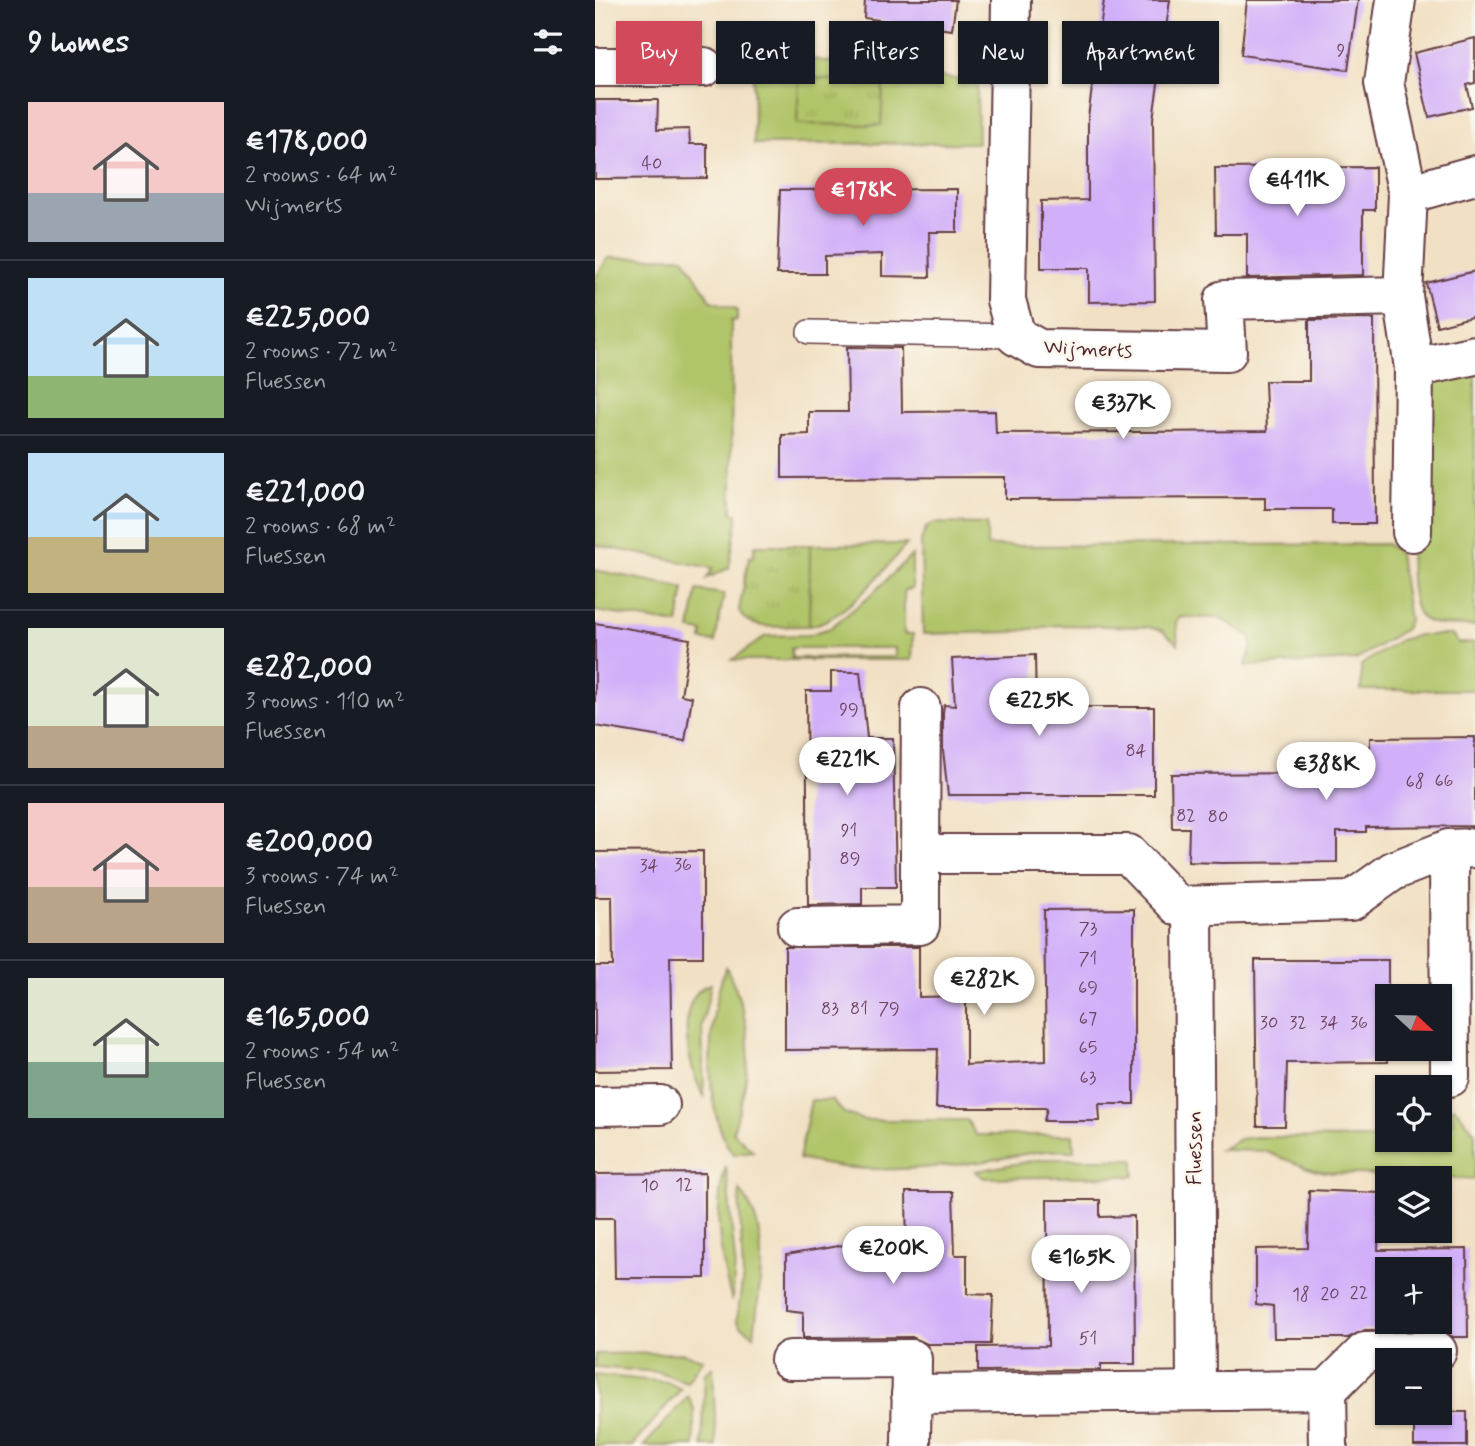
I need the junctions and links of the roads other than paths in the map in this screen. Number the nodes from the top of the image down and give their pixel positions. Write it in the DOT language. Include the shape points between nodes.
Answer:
graph roads {
  1 [pos="1011,0"];
  2 [pos="1396,0"];
  3 [pos="595,67"];
  4 [pos="704,67"];
  5 [pos="1475,175"];
  6 [pos="1408,194"];
  7 [pos="1403,296"];
  8 [pos="809,332"];
  9 [pos="1016,336"];
  10 [pos="1475,355"];
  11 [pos="1414,368"];
  12 [pos="1412,532"];
  13 [pos="921,708"];
  14 [pos="1462,848"];
  15 [pos="920,854"];
  16 [pos="1193,906"];
  17 [pos="797,927"];
  18 [pos="1450,1075"];
  19 [pos="660,1105"];
  20 [pos="595,1106"];
  21 [pos="1375,1352"];
  22 [pos="790,1360"];
  23 [pos="1327,1390"];
  24 [pos="1196,1391"];
  25 [pos="911,1394"];
  26 [pos="911,1446"];
  27 [pos="1328,1446"];
  1 -- 9 [label="street, Wijmerts" via="1006,300"];
  2 -- 6 [label="street" via="1384,83"];
  3 -- 4 [label="street"];
  5 -- 6 [label="street"];
  6 -- 7 [label="street"];
  7 -- 9 [label="street, Wijmerts" via="1224,300 1227,352 1039,349"];
  7 -- 11 [label="street"];
  8 -- 9 [label="lane"];
  10 -- 11 [label="street"];
  11 -- 12 [label="street"];
  13 -- 15 [label="street"];
  14 -- 16 [label="street" via="1393,871 1351,901"];
  14 -- 18 [label="street"];
  15 -- 16 [label="street" via="1128,854 1178,906"];
  15 -- 17 [label="street" via="920,925"];
  16 -- 24 [label="street, Fluessen"];
  19 -- 20 [label="street"];
  21 -- 23 [label="street" via="1365,1352"];
  22 -- 25 [label="street" via="912,1359"];
  23 -- 24 [label="street"];
  23 -- 27 [label="street"];
  24 -- 25 [label="street"];
  25 -- 26 [label="street"];
}
